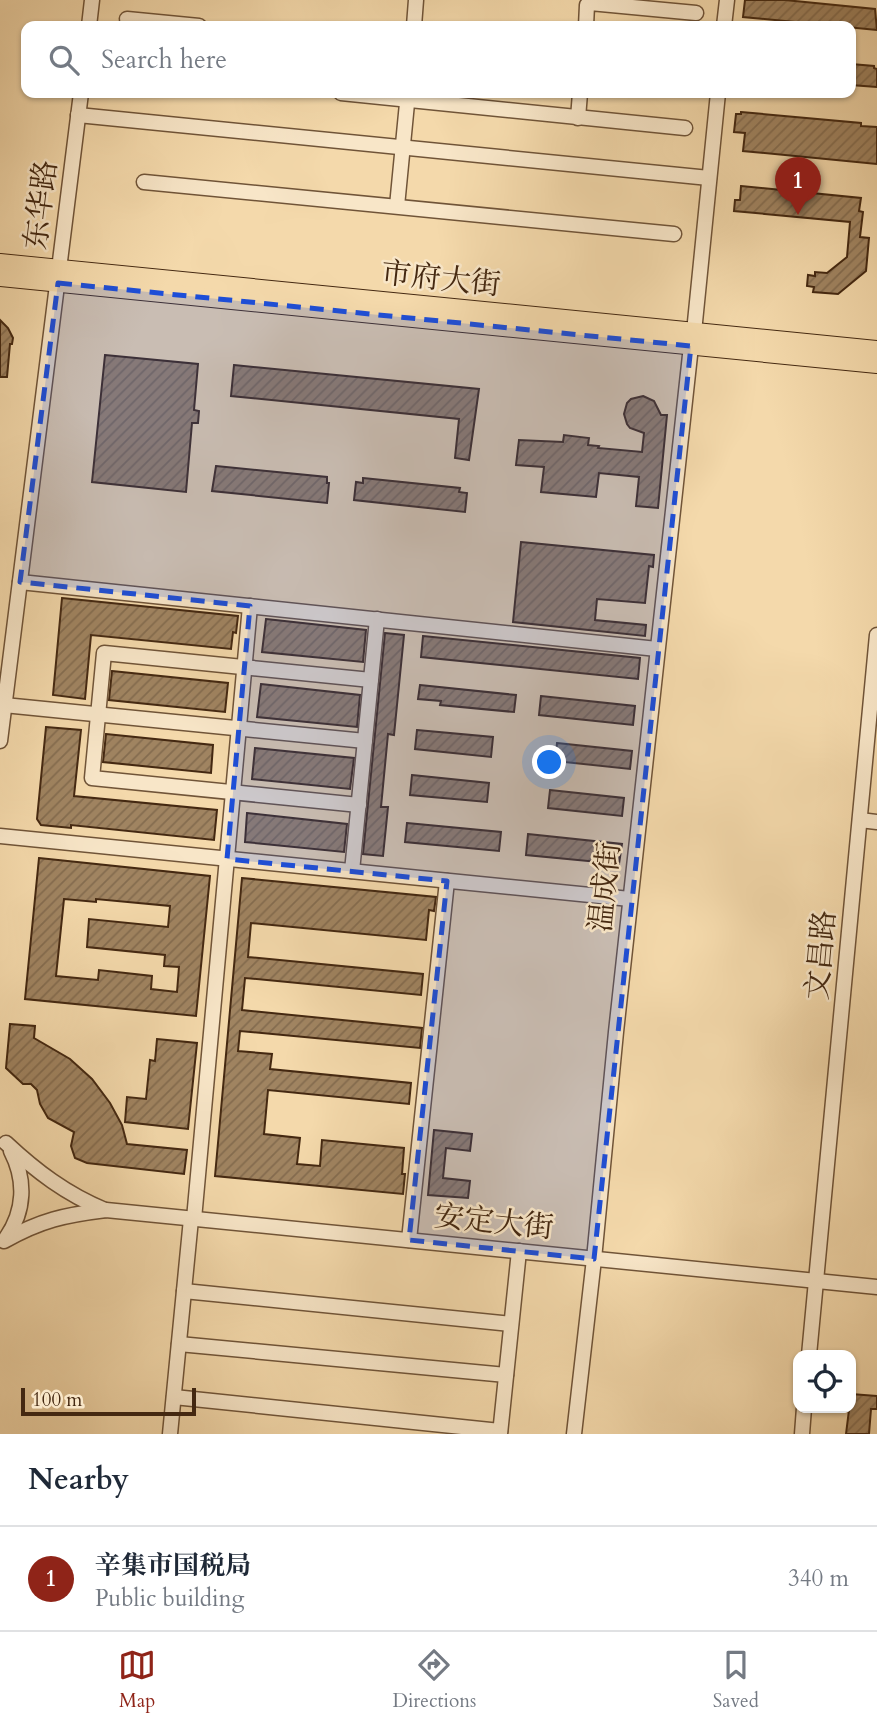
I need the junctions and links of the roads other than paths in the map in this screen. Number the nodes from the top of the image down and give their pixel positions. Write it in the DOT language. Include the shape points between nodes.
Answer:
graph roads {
  1 [pos="93,0"];
  2 [pos="416,0"];
  3 [pos="727,0"];
  4 [pos="695,13"];
  5 [pos="127,19"];
  6 [pos="90,21"];
  7 [pos="148,21"];
  8 [pos="414,21"];
  9 [pos="586,21"];
  10 [pos="725,21"];
  11 [pos="80,98"];
  12 [pos="407,98"];
  13 [pos="423,98"];
  14 [pos="580,98"];
  15 [pos="717,98"];
  16 [pos="78,115"];
  17 [pos="578,118"];
  18 [pos="685,128"];
  19 [pos="403,148"];
  20 [pos="709,178"];
  21 [pos="145,182"];
  22 [pos="397,206"];
  23 [pos="674,234"];
  24 [pos="0,262"];
  25 [pos="59,276"];
  26 [pos="0,277"];
  27 [pos="693,339"];
  28 [pos="877,350"];
  29 [pos="877,364"];
  30 [pos="20,582"];
  31 [pos="250,606"];
  32 [pos="0,610"];
  33 [pos="16,611"];
  34 [pos="377,619"];
  35 [pos="877,635"];
  36 [pos="657,649"];
  37 [pos="244,667"];
  38 [pos="372,680"];
  39 [pos="4,705"];
  40 [pos="98,714"];
  41 [pos="239,728"];
  42 [pos="0,741"];
  43 [pos="365,741"];
  44 [pos="233,792"];
  45 [pos="359,805"];
  46 [pos="860,820"];
  47 [pos="877,822"];
  48 [pos="0,836"];
  49 [pos="227,859"];
  50 [pos="352,871"];
  51 [pos="447,881"];
  52 [pos="630,899"];
  53 [pos="3,1140"];
  54 [pos="106,1210"];
  55 [pos="192,1219"];
  56 [pos="409,1240"];
  57 [pos="2,1242"];
  58 [pos="519,1251"];
  59 [pos="594,1259"];
  60 [pos="816,1281"];
  61 [pos="877,1287"];
  62 [pos="184,1291"];
  63 [pos="511,1324"];
  64 [pos="179,1344"];
  65 [pos="809,1350"];
  66 [pos="506,1375"];
  67 [pos="174,1397"];
  68 [pos="804,1413"];
  69 [pos="500,1432"];
  70 [pos="170,1434"];
  71 [pos="573,1434"];
  72 [pos="802,1434"];
  1 -- 6 [label="street"];
  2 -- 8 [label="street"];
  3 -- 10 [label="street"];
  4 -- 9 [label="street" via="590,3"];
  5 -- 7 [label="street"];
  11 -- 16 [label="street, 东华路"];
  12 -- 19 [label="street"];
  13 -- 17 [label="street"];
  14 -- 17 [label="street"];
  15 -- 20 [label="street, 温成街"];
  16 -- 19 [label="street"];
  16 -- 25 [label="street, 东华路"];
  17 -- 18 [label="street"];
  19 -- 20 [label="street"];
  19 -- 22 [label="street"];
  20 -- 27 [label="street, 温成街"];
  21 -- 22 [label="street"];
  22 -- 23 [label="street"];
  24 -- 25 [label="main road, 市府大街"];
  25 -- 26 [label="main road, 市府大街"];
  25 -- 27 [label="main road, 市府大街"];
  25 -- 30 [label="street, 东华路"];
  27 -- 28 [label="main road, 市府大街"];
  27 -- 29 [label="main road, 市府大街"];
  27 -- 36 [label="street, 温成街"];
  30 -- 31 [label="street"];
  30 -- 33 [label="street, 东华路"];
  31 -- 34 [label="street"];
  31 -- 37 [label="street"];
  32 -- 33 [label="street"];
  33 -- 39 [label="street, 东华路"];
  34 -- 36 [label="street"];
  34 -- 38 [label="street"];
  35 -- 46 [label="street, 文昌路"];
  36 -- 52 [label="street, 温成街"];
  37 -- 38 [label="street"];
  37 -- 40 [label="street" via="104,653"];
  37 -- 41 [label="street"];
  38 -- 43 [label="street"];
  39 -- 40 [label="street"];
  39 -- 42 [label="street, 东华路"];
  40 -- 41 [label="street"];
  40 -- 44 [label="street" via="92,778"];
  41 -- 43 [label="street"];
  41 -- 44 [label="street"];
  43 -- 45 [label="street"];
  44 -- 45 [label="street"];
  44 -- 49 [label="street"];
  45 -- 50 [label="street"];
  46 -- 47 [label="street"];
  46 -- 60 [label="street, 文昌路"];
  48 -- 49 [label="street"];
  49 -- 50 [label="street"];
  49 -- 55 [label="street"];
  50 -- 51 [label="street"];
  51 -- 52 [label="street"];
  51 -- 56 [label="street"];
  52 -- 59 [label="street, 温成街"];
  53 -- 54 [label="street" via="58,1187"];
  53 -- 57 [label="street" via="17,1161 22,1194 17,1219"];
  54 -- 55 [label="street, 安定大街"];
  54 -- 57 [label="street" via="50,1219"];
  55 -- 56 [label="street, 安定大街"];
  55 -- 62 [label="street"];
  56 -- 58 [label="street, 安定大街"];
  58 -- 59 [label="street, 安定大街"];
  58 -- 63 [label="street"];
  59 -- 60 [label="street, 安定大街"];
  59 -- 71 [label="street, 温成街"];
  60 -- 61 [label="street, 安定大街"];
  60 -- 65 [label="street, 文昌路"];
  62 -- 63 [label="street"];
  62 -- 64 [label="street"];
  63 -- 66 [label="street"];
  64 -- 66 [label="street"];
  64 -- 67 [label="street"];
  66 -- 69 [label="street"];
  67 -- 69 [label="street"];
  67 -- 70 [label="street"];
  68 -- 72 [label="street"];
}
